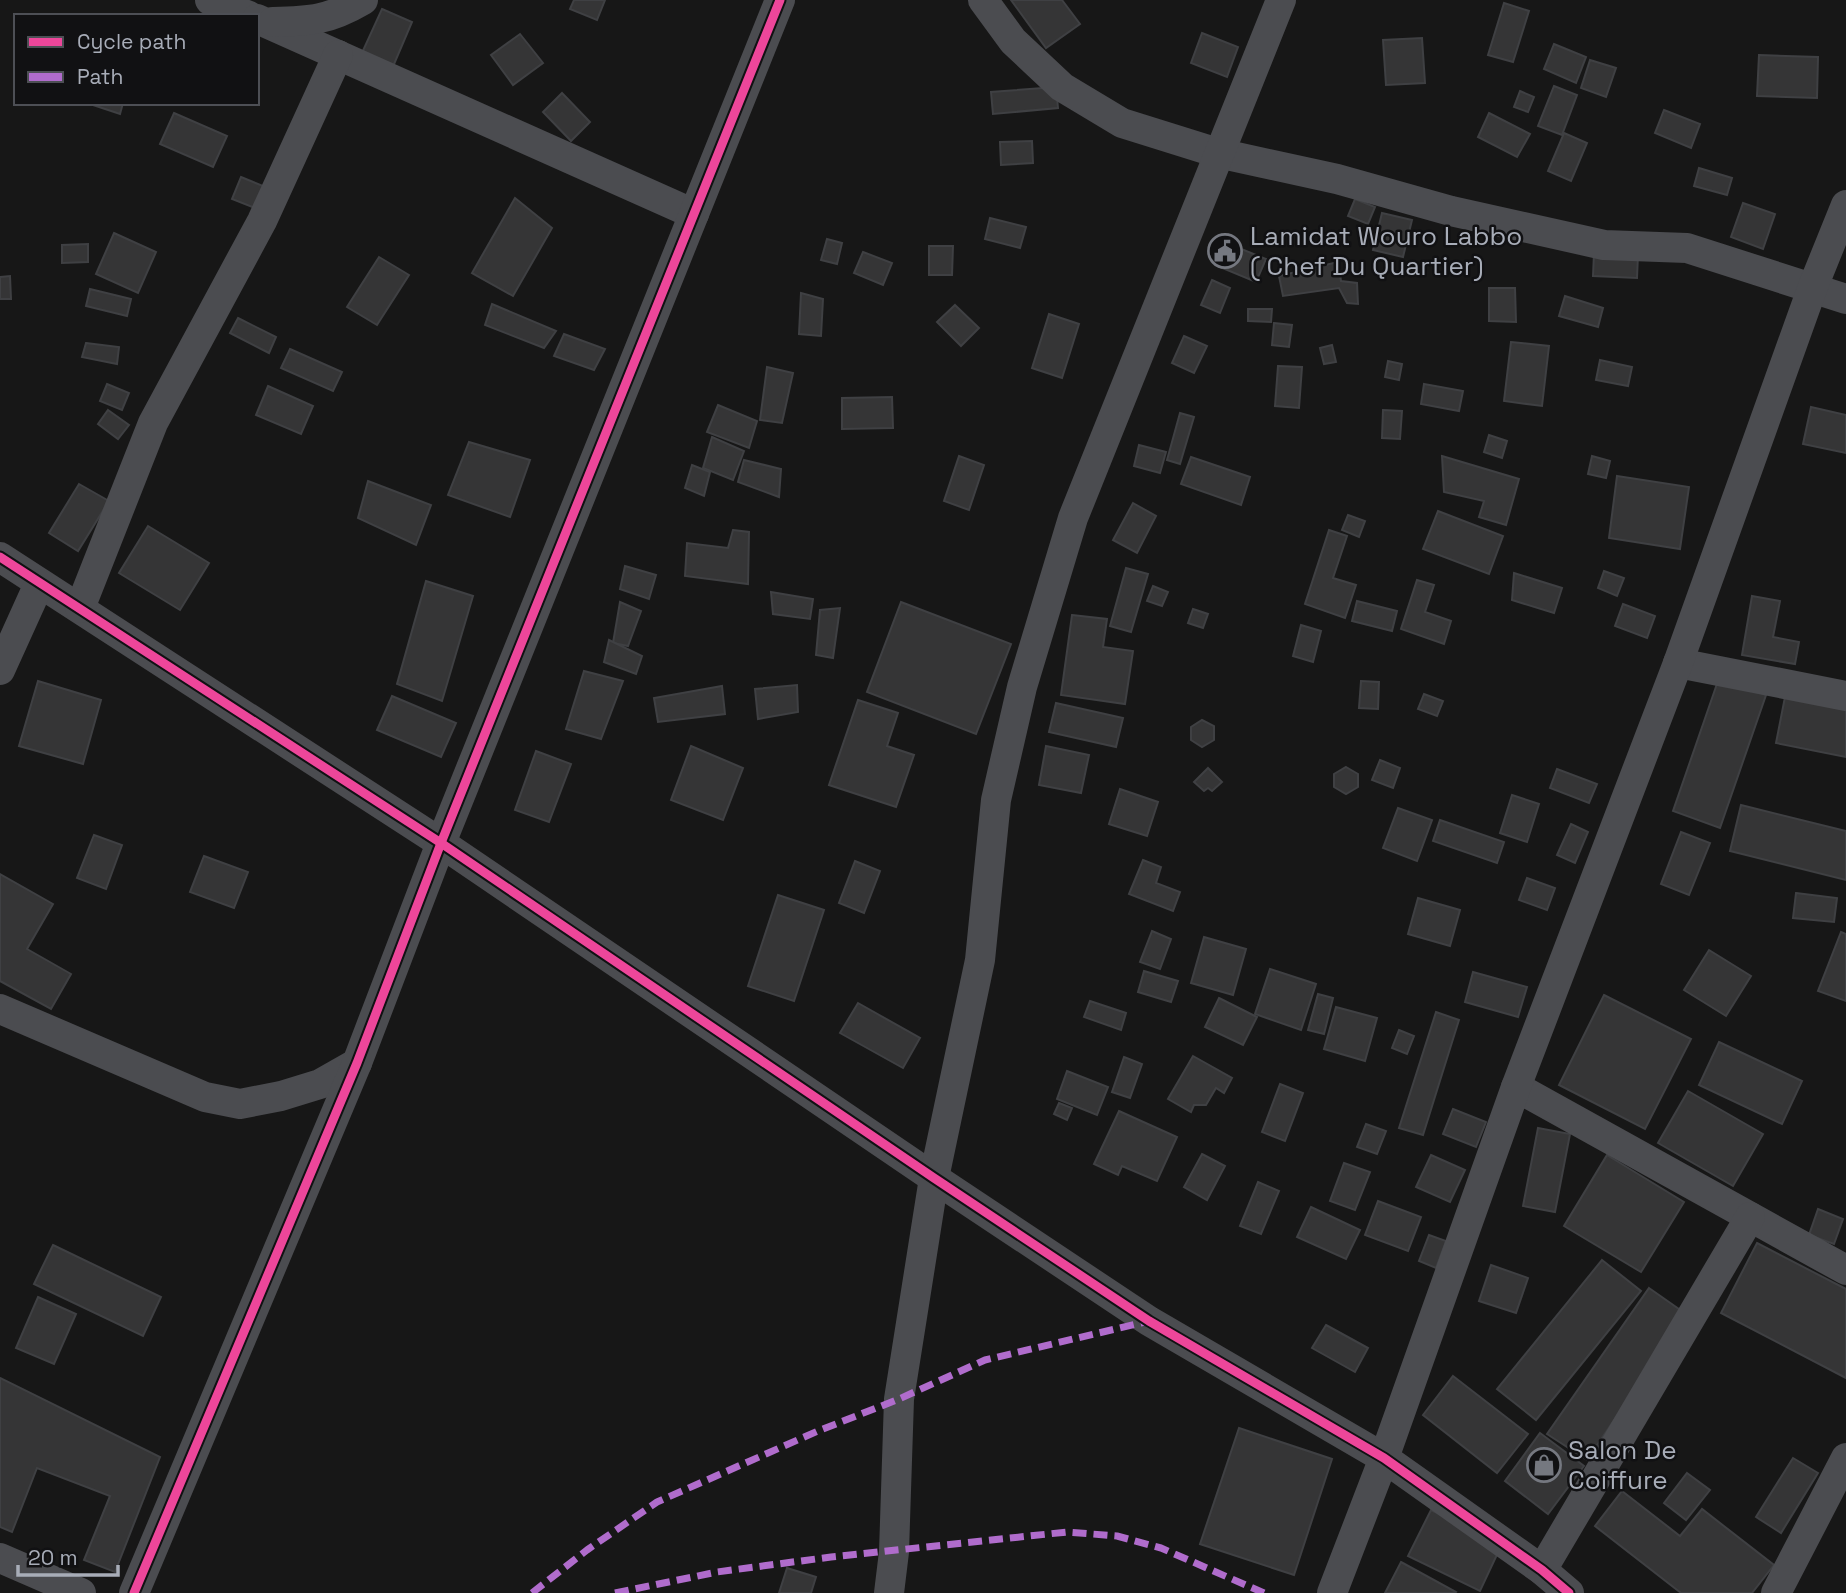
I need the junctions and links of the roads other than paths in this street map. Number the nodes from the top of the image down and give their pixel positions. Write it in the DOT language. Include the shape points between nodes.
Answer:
graph roads {
  1 [pos="211,0"];
  2 [pos="363,0"];
  3 [pos="780,0"];
  4 [pos="983,0"];
  5 [pos="1281,0"];
  6 [pos="245,14"];
  7 [pos="259,19"];
  8 [pos="259,20"];
  9 [pos="338,55"];
  10 [pos="1218,152"];
  11 [pos="1846,205"];
  12 [pos="694,214"];
  13 [pos="1812,289"];
  14 [pos="1846,299"];
  15 [pos="0,557"];
  16 [pos="39,584"];
  17 [pos="80,608"];
  18 [pos="1678,663"];
  19 [pos="0,670"];
  20 [pos="1846,696"];
  21 [pos="441,843"];
  22 [pos="0,1009"];
  23 [pos="357,1063"];
  24 [pos="1516,1087"];
  25 [pos="934,1178"];
  26 [pos="1750,1217"];
  27 [pos="1846,1270"];
  28 [pos="1384,1458"];
  29 [pos="1846,1458"];
  30 [pos="0,1558"];
  31 [pos="1542,1570"];
  32 [pos="81,1593"];
  33 [pos="134,1593"];
  34 [pos="889,1593"];
  35 [pos="1332,1593"];
  36 [pos="1569,1593"];
  37 [pos="1776,1593"];
  1 -- 6 [label="street"];
  2 -- 7 [label="street" via="316,20"];
  3 -- 12 [label="street"];
  4 -- 10 [label="street" via="1013,41 1062,87 1122,123"];
  5 -- 10 [label="street"];
  8 -- 9 [label="street"];
  9 -- 12 [label="street"];
  9 -- 17 [label="street" via="262,221 153,423"];
  10 -- 13 [label="street" via="1604,245 1687,248"];
  10 -- 25 [label="street" via="1076,509 1022,687 996,800 980,960"];
  11 -- 13 [label="street"];
  12 -- 21 [label="street"];
  13 -- 14 [label="street"];
  13 -- 18 [label="street"];
  15 -- 16 [label="street"];
  16 -- 17 [label="street"];
  16 -- 19 [label="street"];
  17 -- 21 [label="street"];
  18 -- 20 [label="street"];
  18 -- 24 [label="street"];
  21 -- 23 [label="street"];
  21 -- 25 [label="street"];
  22 -- 23 [label="street" via="205,1097 240,1104 320,1084"];
  23 -- 33 [label="street"];
  24 -- 26 [label="street"];
  24 -- 28 [label="street"];
  25 -- 28 [label="street" via="1149,1321"];
  25 -- 34 [label="street" via="899,1399"];
  26 -- 27 [label="street"];
  26 -- 31 [label="street"];
  28 -- 31 [label="street"];
  28 -- 35 [label="street"];
  29 -- 37 [label="street"];
  30 -- 32 [label="street"];
  31 -- 36 [label="street"];
}
